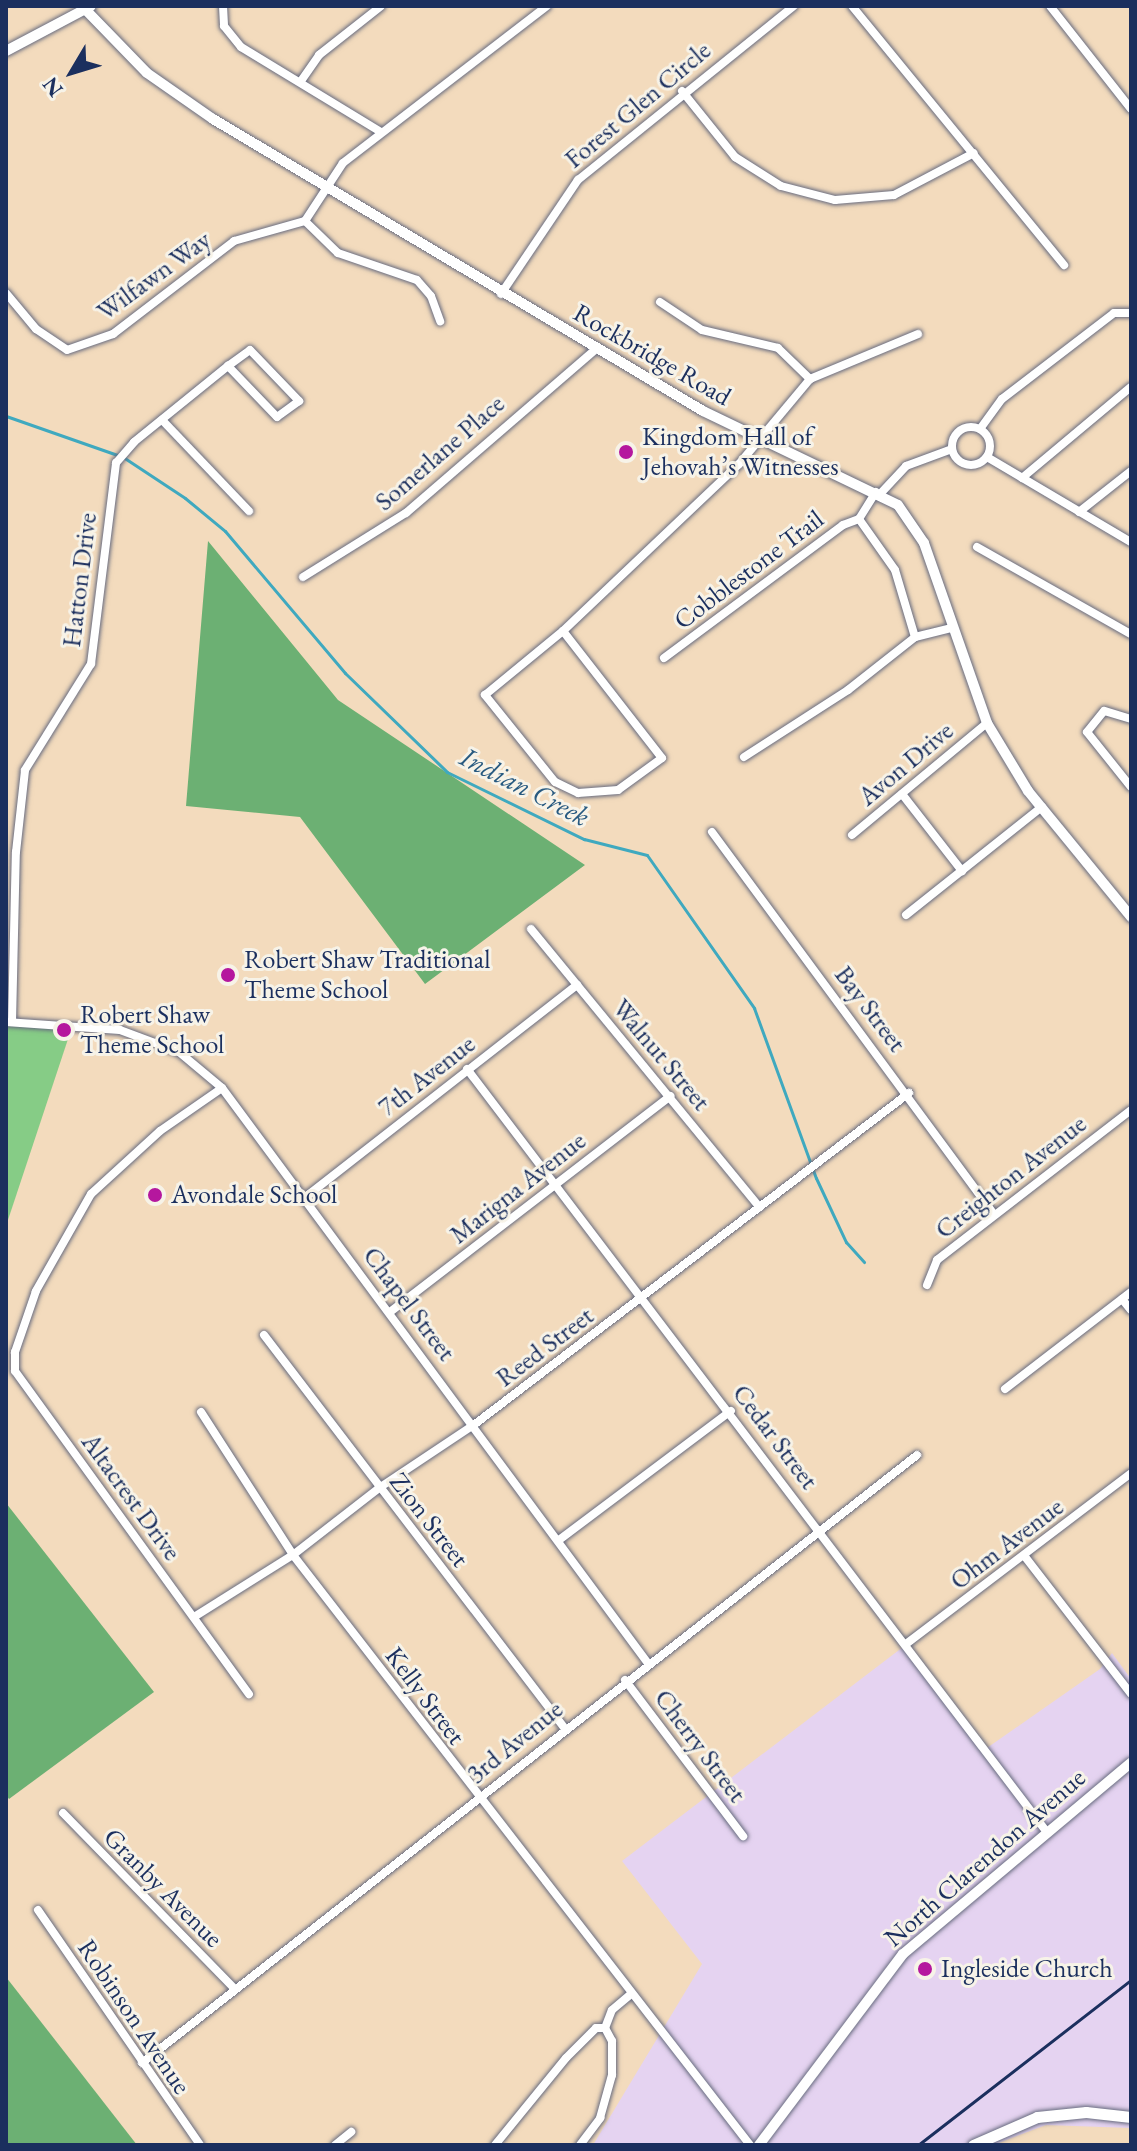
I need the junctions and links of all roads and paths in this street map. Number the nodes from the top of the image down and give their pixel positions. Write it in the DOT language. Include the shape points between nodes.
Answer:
graph roads {
  1 [pos="223,6"];
  2 [pos="381,6"];
  3 [pos="547,6"];
  4 [pos="794,6"];
  5 [pos="852,6"];
  6 [pos="1050,6"];
  7 [pos="86,8"];
  8 [pos="6,51"];
  9 [pos="301,81"];
  10 [pos="682,91"];
  11 [pos="1131,109"];
  12 [pos="379,131"];
  13 [pos="974,153"];
  14 [pos="327,187"];
  15 [pos="305,221"];
  16 [pos="1064,265"];
  17 [pos="6,293"];
  18 [pos="501,294"];
  19 [pos="660,302"];
  20 [pos="1131,313"];
  21 [pos="440,321"];
  22 [pos="918,334"];
  23 [pos="596,349"];
  24 [pos="228,366"];
  25 [pos="810,379"];
  26 [pos="1131,387"];
  27 [pos="162,420"];
  28 [pos="980,429"];
  29 [pos="759,439"];
  30 [pos="952,449"];
  31 [pos="987,457"];
  32 [pos="1131,471"];
  33 [pos="1022,478"];
  34 [pos="879,492"];
  35 [pos="249,511"];
  36 [pos="1079,512"];
  37 [pos="859,519"];
  38 [pos="1131,542"];
  39 [pos="977,547"];
  40 [pos="303,577"];
  41 [pos="951,628"];
  42 [pos="563,631"];
  43 [pos="1131,634"];
  44 [pos="915,637"];
  45 [pos="664,658"];
  46 [pos="1131,719"];
  47 [pos="987,723"];
  48 [pos="744,757"];
  49 [pos="1131,787"];
  50 [pos="902,794"];
  51 [pos="1042,807"];
  52 [pos="712,832"];
  53 [pos="852,835"];
  54 [pos="962,871"];
  55 [pos="906,915"];
  56 [pos="1131,917"];
  57 [pos="531,929"];
  58 [pos="577,985"];
  59 [pos="9,1022"];
  60 [pos="467,1069"];
  61 [pos="222,1088"];
  62 [pos="909,1093"];
  63 [pos="670,1096"];
  64 [pos="1131,1110"];
  65 [pos="557,1183"];
  66 [pos="303,1199"];
  67 [pos="759,1207"];
  68 [pos="993,1213"];
  69 [pos="927,1285"];
  70 [pos="1131,1292"];
  71 [pos="643,1298"];
  72 [pos="1122,1299"];
  73 [pos="1131,1310"];
  74 [pos="390,1312"];
  75 [pos="264,1335"];
  76 [pos="1005,1389"];
  77 [pos="731,1411"];
  78 [pos="201,1412"];
  79 [pos="475,1424"];
  80 [pos="917,1455"];
  81 [pos="1131,1473"];
  82 [pos="379,1488"];
  83 [pos="818,1528"];
  84 [pos="559,1540"];
  85 [pos="293,1555"];
  86 [pos="1026,1558"];
  87 [pos="194,1617"];
  88 [pos="906,1644"];
  89 [pos="647,1662"];
  90 [pos="625,1680"];
  91 [pos="249,1694"];
  92 [pos="1131,1694"];
  93 [pos="565,1728"];
  94 [pos="1131,1763"];
  95 [pos="477,1798"];
  96 [pos="63,1813"];
  97 [pos="1046,1831"];
  98 [pos="743,1836"];
  99 [pos="38,1910"];
  100 [pos="235,1989"];
  101 [pos="631,1994"];
  102 [pos="605,2028"];
  103 [pos="142,2063"];
  104 [pos="1131,2117"];
  105 [pos="351,2132"];
  106 [pos="981,2143"];
  107 [pos="200,2145"];
  108 [pos="335,2145"];
  109 [pos="495,2145"];
  110 [pos="580,2145"];
  111 [pos="750,2145"];
  112 [pos="759,2145"];
  1 -- 9 [label="street" via="231,38"];
  2 -- 9 [label="street" via="319,55"];
  3 -- 12 [label="street"];
  4 -- 10 [label="street, Forest Glen Circle"];
  5 -- 13 [label="street"];
  6 -- 11 [label="street"];
  7 -- 8 [label="street"];
  7 -- 14 [label="street, Rockbridge Road" via="168,89"];
  9 -- 12 [label="street"];
  10 -- 13 [label="street" via="735,157 781,186 835,200 894,195"];
  10 -- 18 [label="street, Forest Glen Circle" via="578,180"];
  12 -- 14 [label="street" via="343,163"];
  13 -- 16 [label="street"];
  14 -- 15 [label="street"];
  14 -- 18 [label="street, Rockbridge Road"];
  15 -- 17 [label="street, Wilfawn Way" via="234,241 113,334 67,350 36,329"];
  15 -- 21 [label="street" via="338,253 417,280 431,296"];
  18 -- 23 [label="street, Rockbridge Road"];
  19 -- 25 [label="street" via="702,330 778,348"];
  20 -- 28 [label="street" via="1114,313 1002,399"];
  22 -- 25 [label="street"];
  23 -- 29 [label="street, Rockbridge Road"];
  23 -- 40 [label="street, Somerlane Place" via="406,513"];
  24 -- 24 [label="street, Hatton Drive" via="250,350 299,401 277,417"];
  24 -- 27 [label="street, Hatton Drive"];
  25 -- 29 [label="street"];
  26 -- 33 [label="street"];
  27 -- 35 [label="street"];
  27 -- 59 [label="street, Hatton Drive" via="116,463 91,664 25,770"];
  28 -- 30 [label="street" via="963,429"];
  28 -- 31 [label="street" via="990,445"];
  29 -- 34 [label="street, Rockbridge Road"];
  29 -- 42 [label="street"];
  30 -- 31 [label="street" via="964,464 977,465"];
  30 -- 34 [label="street, Cobblestone Trail" via="906,466"];
  31 -- 33 [label="street"];
  32 -- 36 [label="street"];
  33 -- 36 [label="street"];
  34 -- 37 [label="street, Cobblestone Trail"];
  34 -- 41 [label="street, Rockbridge Road" via="910,518 924,543"];
  36 -- 38 [label="street"];
  37 -- 44 [label="street, Cobblestone Trail" via="895,570"];
  37 -- 45 [label="street, Cobblestone Trail" via="843,525"];
  39 -- 43 [label="street"];
  41 -- 44 [label="street"];
  41 -- 47 [label="street, Rockbridge Road"];
  42 -- 42 [label="street" via="485,695 555,782 578,793 618,790 662,758"];
  44 -- 48 [label="street" via="848,690"];
  46 -- 49 [label="street" via="1104,711 1087,732"];
  47 -- 50 [label="street, Avon Drive"];
  47 -- 51 [label="street, Rockbridge Road"];
  50 -- 53 [label="street, Avon Drive"];
  50 -- 54 [label="street"];
  51 -- 54 [label="street"];
  51 -- 56 [label="street, Rockbridge Road"];
  52 -- 62 [label="street, Bay Street"];
  54 -- 55 [label="street"];
  57 -- 58 [label="street, Walnut Street"];
  58 -- 60 [label="street, 7th Avenue"];
  58 -- 63 [label="street, Walnut Street"];
  59 -- 61 [label="street, Chapel Street" via="120,1030 179,1052"];
  60 -- 65 [label="street, Cedar Street"];
  60 -- 66 [label="street, 7th Avenue"];
  61 -- 66 [label="street, Chapel Street"];
  61 -- 87 [label="street, Altacrest Drive" via="160,1131 91,1194 62,1239 15,1352 15,1371 27,1393"];
  62 -- 67 [label="street, Reed Street"];
  62 -- 68 [label="street, Bay Street"];
  63 -- 65 [label="street, Marigna Avenue"];
  63 -- 67 [label="street, Walnut Street"];
  64 -- 68 [label="street, Creighton Avenue"];
  65 -- 71 [label="street, Cedar Street"];
  65 -- 74 [label="street, Marigna Avenue"];
  66 -- 74 [label="street, Chapel Street"];
  67 -- 71 [label="street, Reed Street"];
  68 -- 69 [label="street, Creighton Avenue" via="937,1260"];
  70 -- 72 [label="street"];
  71 -- 77 [label="street, Cedar Street"];
  71 -- 79 [label="street, Reed Street"];
  72 -- 73 [label="street"];
  72 -- 76 [label="street"];
  74 -- 79 [label="street, Chapel Street"];
  75 -- 82 [label="street, Zion Street"];
  77 -- 83 [label="street, Cedar Street"];
  77 -- 84 [label="street"];
  78 -- 85 [label="street, Kelly Street"];
  79 -- 82 [label="street, Reed Street"];
  79 -- 84 [label="street, Chapel Street"];
  80 -- 83 [label="street, 3rd Avenue"];
  81 -- 86 [label="street, Ohm Avenue"];
  82 -- 85 [label="street, Reed Street"];
  82 -- 93 [label="street, Zion Street"];
  83 -- 88 [label="street, Cedar Street"];
  83 -- 89 [label="street, 3rd Avenue"];
  84 -- 89 [label="street, Chapel Street"];
  85 -- 87 [label="street, Reed Street"];
  85 -- 95 [label="street, Kelly Street"];
  86 -- 88 [label="street, Ohm Avenue"];
  86 -- 92 [label="street"];
  87 -- 91 [label="street, Altacrest Drive"];
  88 -- 97 [label="street, Cedar Street"];
  89 -- 90 [label="street, 3rd Avenue"];
  90 -- 93 [label="street, 3rd Avenue"];
  90 -- 98 [label="street, Cherry Street"];
  93 -- 95 [label="street, 3rd Avenue"];
  94 -- 97 [label="street, North Clarendon Avenue"];
  95 -- 100 [label="street, 3rd Avenue"];
  95 -- 101 [label="street, Kelly Street"];
  96 -- 100 [label="street, Granby Avenue"];
  97 -- 112 [label="street, North Clarendon Avenue" via="903,1954"];
  99 -- 103 [label="street, Robinson Avenue"];
  100 -- 103 [label="street, 3rd Avenue"];
  101 -- 102 [label="street" via="612,2010"];
  101 -- 111 [label="street, Kelly Street"];
  102 -- 109 [label="street" via="596,2028 566,2058"];
  102 -- 110 [label="street" via="612,2041 610,2085 600,2118"];
  103 -- 107 [label="street, Robinson Avenue"];
  104 -- 106 [label="main road" via="1086,2112 1037,2117"];
  105 -- 108 [label="street"];
}
